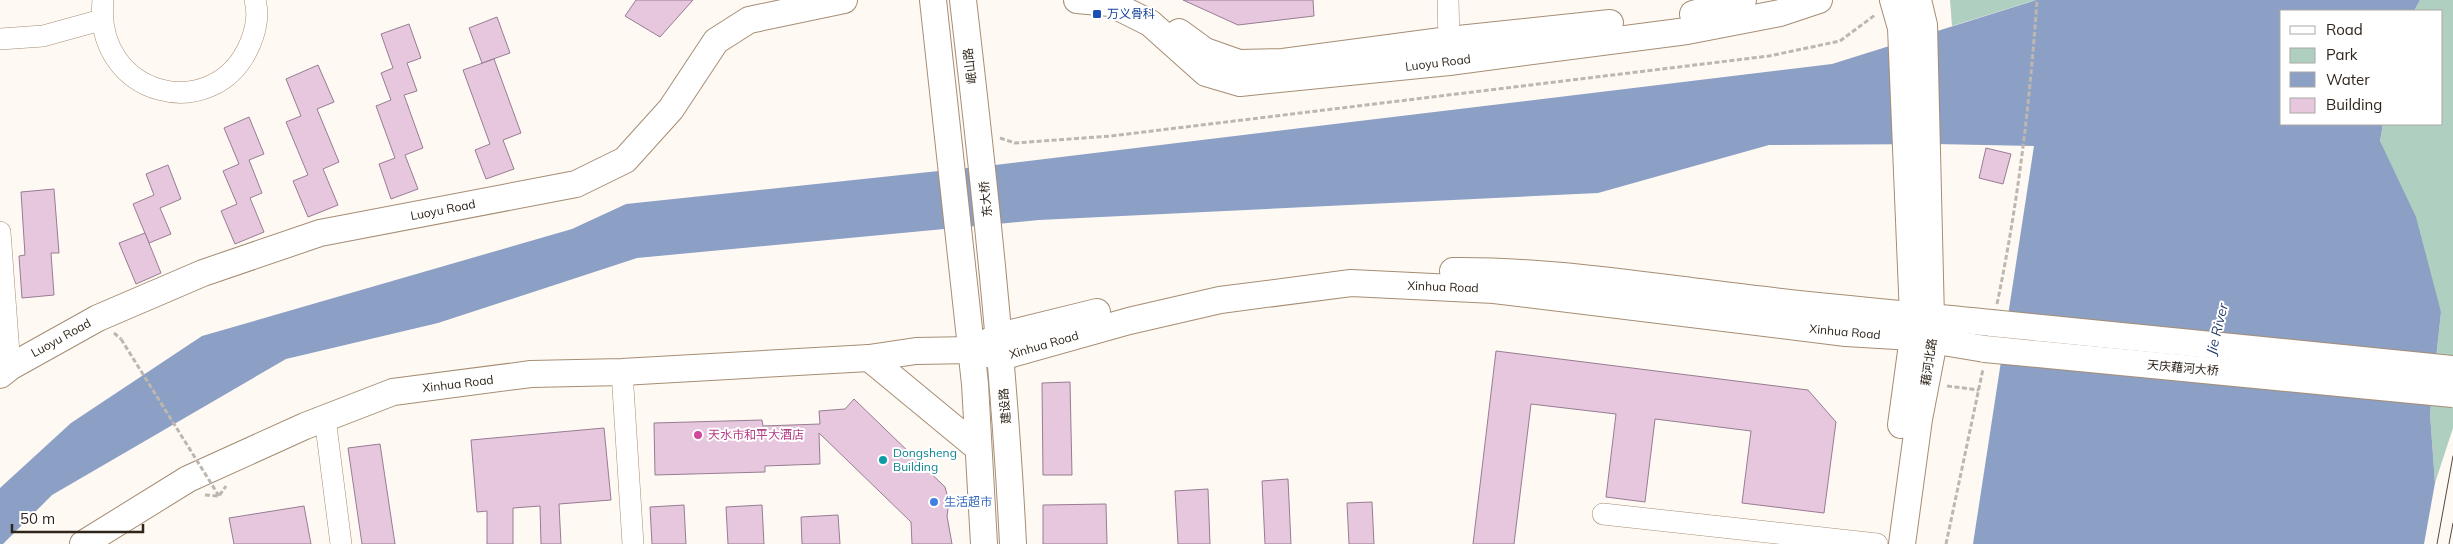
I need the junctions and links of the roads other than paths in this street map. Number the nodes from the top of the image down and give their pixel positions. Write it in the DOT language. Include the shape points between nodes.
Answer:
graph roads {
  1 [pos="255,0"];
  2 [pos="844,0"];
  3 [pos="933,0"];
  4 [pos="963,0"];
  5 [pos="1078,0"];
  6 [pos="1135,0"];
  7 [pos="1448,0"];
  8 [pos="1743,0"];
  9 [pos="1819,0"];
  10 [pos="1902,1"];
  11 [pos="102,10"];
  12 [pos="0,39"];
  13 [pos="1449,40"];
  14 [pos="978,131"];
  15 [pos="0,232"];
  16 [pos="994,268"];
  17 [pos="1923,328"];
  18 [pos="1000,346"];
  19 [pos="972,350"];
  20 [pos="869,358"];
  21 [pos="2453,369"];
  22 [pos="5,371"];
  23 [pos="622,372"];
  24 [pos="2453,394"];
  25 [pos="325,418"];
  26 [pos="978,448"];
  27 [pos="1603,514"];
  28 [pos="83,544"];
  29 [pos="341,544"];
  30 [pos="633,544"];
  31 [pos="984,544"];
  32 [pos="1013,544"];
  33 [pos="1876,544"];
  34 [pos="1885,544"];
  35 [pos="1902,544"];
  1 -- 11 [label="street" via="255,32 246,55 230,74 209,87 185,93 160,91 138,81 119,65 107,44"];
  2 -- 22 [label="main road, Luoyu Road" via="750,20 716,41 671,109 625,160 576,184 320,233 203,273 98,318"];
  3 -- 19 [label="main road"];
  4 -- 14 [label="main road, 岷山路"];
  5 -- 9 [label="main road, Luoyu Road" via="1110,3 1150,23 1206,73 1240,83 1449,62 1687,30 1780,13"];
  6 -- 13 [label="main road, Luoyu Road" via="1205,51 1239,63 1283,62"];
  7 -- 13 [label="street"];
  8 -- 13 [label="main road, Luoyu Road" via="1686,16"];
  10 -- 17 [label="main road, 藉河北路" via="1912,27"];
  11 -- 12 [label="street" via="43,36"];
  14 -- 16 [label="main road, 东大桥"];
  15 -- 22 [label="street"];
  16 -- 18 [label="main road, 建设路"];
  17 -- 18 [label="main road, Xinhua Road" via="1846,334 1494,290 1351,283 1220,300"];
  17 -- 21 [label="main road, 天庆藉河大桥, bridge" via="1991,323"];
  17 -- 24 [label="main road, 天庆藉河大桥, bridge" via="1986,349"];
  17 -- 34 [label="main road, 藉河北路"];
  17 -- 35 [label="main road, 藉河北路" via="1926,383"];
  18 -- 19 [label="main road, Xinhua Road"];
  18 -- 32 [label="main road, 建设路"];
  19 -- 20 [label="main road, Xinhua Road" via="916,351"];
  19 -- 26 [label="main road"];
  20 -- 23 [label="main road, Xinhua Road"];
  20 -- 26 [label="main road"];
  23 -- 25 [label="main road, Xinhua Road" via="531,374 392,392"];
  23 -- 30 [label="street"];
  25 -- 28 [label="main road, Xinhua Road" via="188,479"];
  25 -- 29 [label="street"];
  26 -- 31 [label="main road"];
  27 -- 33 [label="street"];
}
